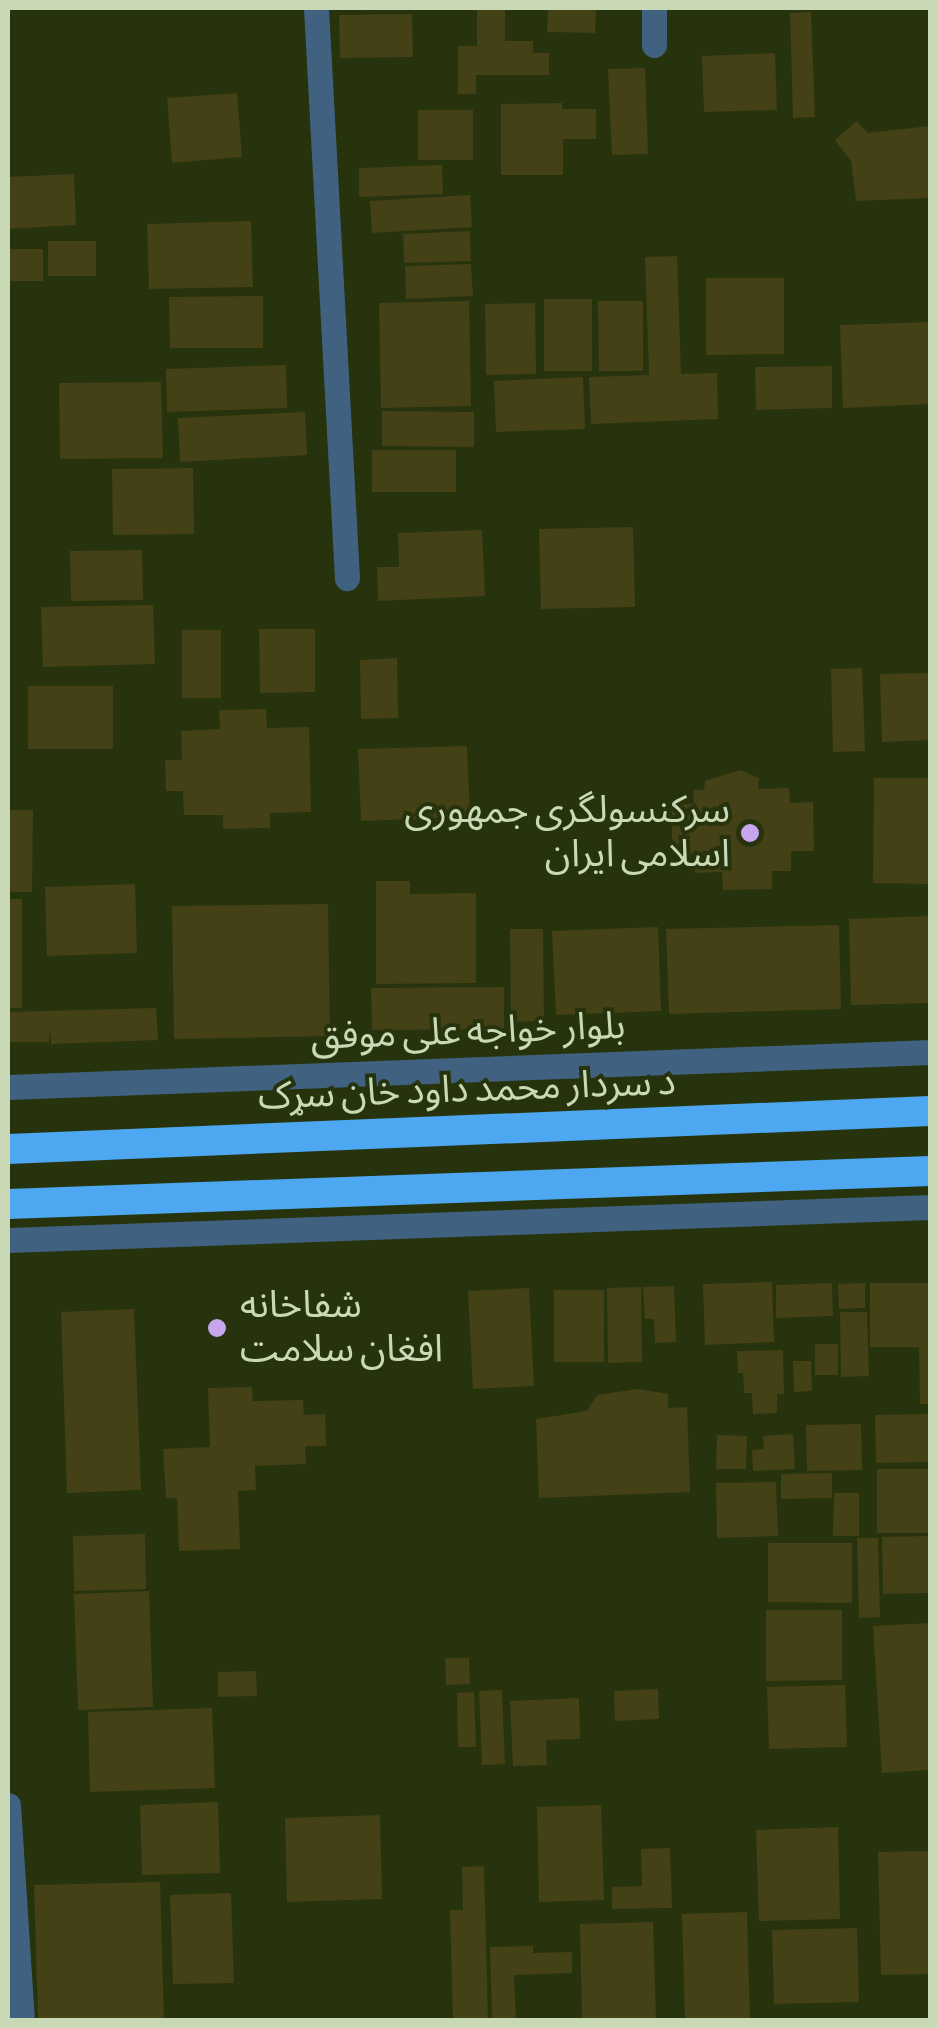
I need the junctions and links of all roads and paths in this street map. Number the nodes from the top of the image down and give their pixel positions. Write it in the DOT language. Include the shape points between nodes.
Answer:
graph roads {
  1 [pos="316,8"];
  2 [pos="654,8"];
  3 [pos="654,45"];
  4 [pos="347,578"];
  5 [pos="930,1052"];
  6 [pos="8,1087"];
  7 [pos="930,1110"];
  8 [pos="8,1149"];
  9 [pos="930,1171"];
  10 [pos="8,1204"];
  11 [pos="930,1207"];
  12 [pos="8,1240"];
  13 [pos="8,1805"];
  14 [pos="22,2020"];
  1 -- 4 [label="street"];
  2 -- 3 [label="street"];
  5 -- 6 [label="street, بلوار خواجه علی موفق"];
  7 -- 8 [label="highway, د سردار محمد داود خان سړک"];
  9 -- 10 [label="highway"];
  11 -- 12 [label="street"];
  13 -- 14 [label="street"];
}
